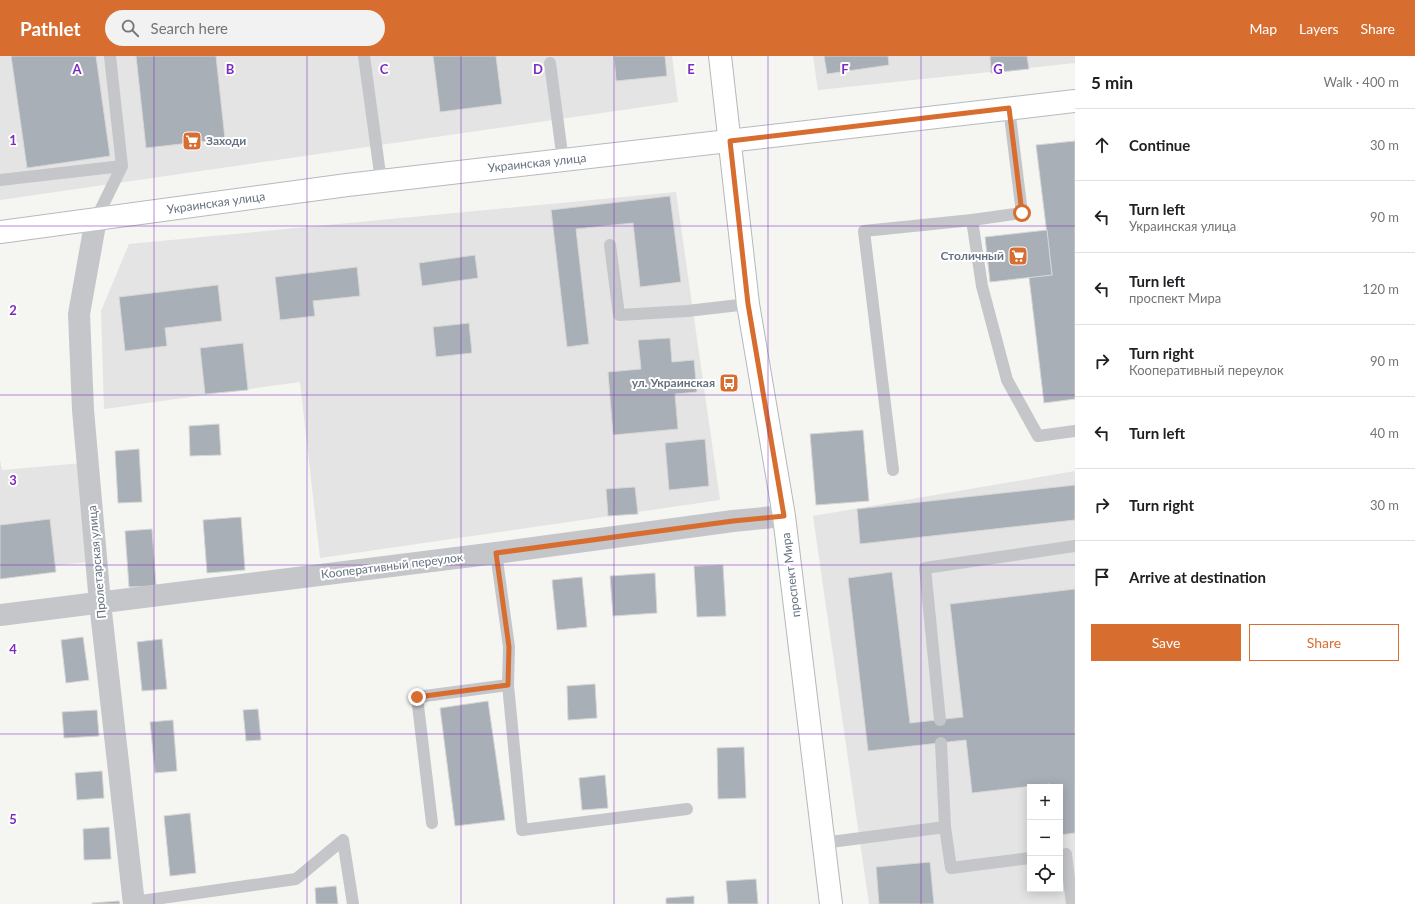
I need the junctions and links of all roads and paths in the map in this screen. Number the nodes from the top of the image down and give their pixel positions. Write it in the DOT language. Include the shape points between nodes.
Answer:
graph roads {
  1 [pos="110,56"];
  2 [pos="364,56"];
  3 [pos="720,56"];
  4 [pos="550,63"];
  5 [pos="1075,101"];
  6 [pos="1009,108"];
  7 [pos="730,141"];
  8 [pos="563,160"];
  9 [pos="122,166"];
  10 [pos="0,180"];
  11 [pos="381,181"];
  12 [pos="96,219"];
  13 [pos="972,220"];
  14 [pos="0,232"];
  15 [pos="610,245"];
  16 [pos="748,304"];
  17 [pos="1075,431"];
  18 [pos="893,470"];
  19 [pos="784,516"];
  20 [pos="1075,546"];
  21 [pos="496,553"];
  22 [pos="100,603"];
  23 [pos="0,615"];
  24 [pos="508,685"];
  25 [pos="940,720"];
  26 [pos="941,743"];
  27 [pos="687,809"];
  28 [pos="432,823"];
  29 [pos="945,827"];
  30 [pos="823,843"];
  31 [pos="1067,854"];
  32 [pos="1027,858"];
  33 [pos="134,903"];
  34 [pos="353,904"];
  35 [pos="830,904"];
  36 [pos="1072,904"];
  1 -- 9 [label="lane"];
  2 -- 11 [label="lane"];
  3 -- 7 [label="main road, проспект Мира"];
  4 -- 8 [label="lane"];
  5 -- 6 [label="main road, Украинская улица"];
  6 -- 7 [label="main road, Украинская улица"];
  6 -- 13 [label="lane" via="1022,213"];
  7 -- 8 [label="main road, Украинская улица"];
  7 -- 16 [label="main road, проспект Мира"];
  8 -- 11 [label="main road, Украинская улица"];
  9 -- 10 [label="lane"];
  9 -- 12 [label="lane"];
  11 -- 12 [label="main road, Украинская улица"];
  12 -- 14 [label="main road, Украинская улица"];
  12 -- 22 [label="street, Пролетарская улица" via="79,314"];
  13 -- 17 [label="lane" via="982,286 1007,380 1038,436"];
  13 -- 18 [label="lane" via="864,231"];
  15 -- 16 [label="lane" via="619,315"];
  16 -- 19 [label="main road, проспект Мира"];
  19 -- 21 [label="street, Кооперативный переулок"];
  19 -- 30 [label="main road, проспект Мира"];
  20 -- 25 [label="lane" via="926,568"];
  21 -- 22 [label="street, Кооперативный переулок"];
  21 -- 24 [label="lane" via="509,647"];
  22 -- 23 [label="street, Кооперативный переулок"];
  22 -- 33 [label="street, Пролетарская улица"];
  24 -- 27 [label="lane" via="522,830"];
  24 -- 28 [label="lane" via="417,697"];
  26 -- 29 [label="lane"];
  29 -- 30 [label="lane"];
  29 -- 32 [label="lane" via="951,868"];
  30 -- 35 [label="main road, проспект Мира"];
  31 -- 36 [label="lane"];
  33 -- 34 [label="lane" via="296,879 343,840"];
}
